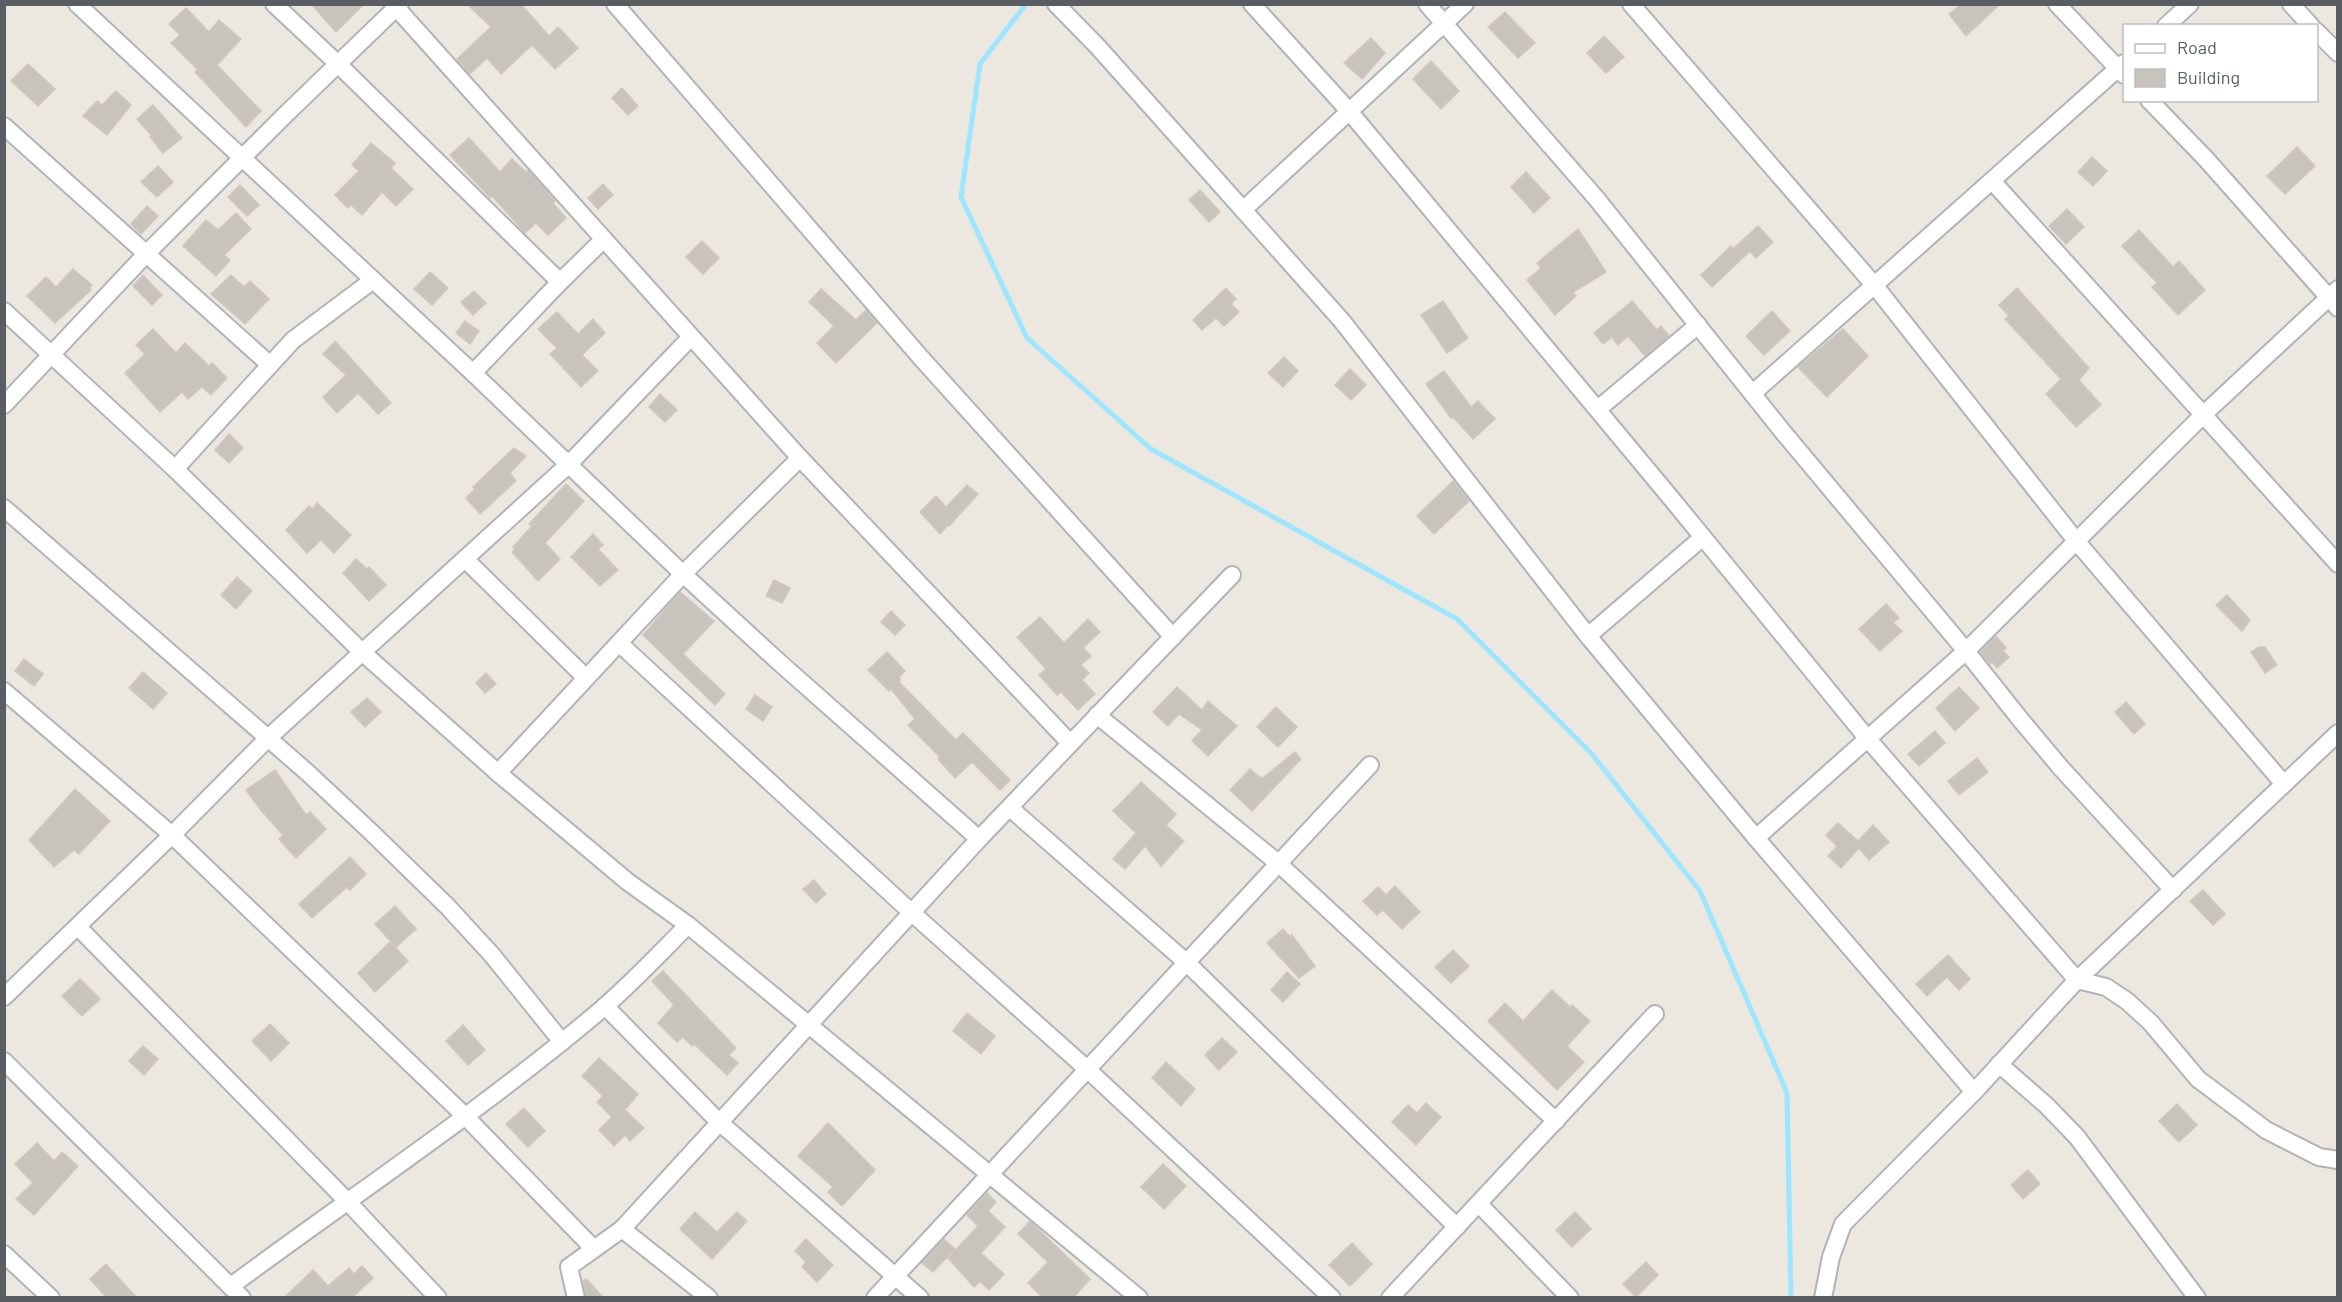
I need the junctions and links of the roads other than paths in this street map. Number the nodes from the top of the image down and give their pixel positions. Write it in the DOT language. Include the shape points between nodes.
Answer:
graph roads {
  1 [pos="77,4"];
  2 [pos="274,4"];
  3 [pos="615,4"];
  4 [pos="1056,4"];
  5 [pos="1252,4"];
  6 [pos="1427,4"];
  7 [pos="1465,4"];
  8 [pos="1630,4"];
  9 [pos="2057,4"];
  10 [pos="2190,4"];
  11 [pos="2291,4"];
  12 [pos="396,6"];
  13 [pos="1443,24"];
  14 [pos="2168,24"];
  15 [pos="2309,24"];
  16 [pos="2318,33"];
  17 [pos="2337,53"];
  18 [pos="338,64"];
  19 [pos="2122,69"];
  20 [pos="2152,102"];
  21 [pos="1349,111"];
  22 [pos="4,126"];
  23 [pos="242,159"];
  24 [pos="1993,182"];
  25 [pos="1244,209"];
  26 [pos="604,239"];
  27 [pos="146,254"];
  28 [pos="374,280"];
  29 [pos="560,282"];
  30 [pos="1875,286"];
  31 [pos="2334,298"];
  32 [pos="4,311"];
  33 [pos="1698,325"];
  34 [pos="691,337"];
  35 [pos="52,354"];
  36 [pos="269,364"];
  37 [pos="473,373"];
  38 [pos="1753,393"];
  39 [pos="4,405"];
  40 [pos="1598,409"];
  41 [pos="2204,414"];
  42 [pos="800,458"];
  43 [pos="568,465"];
  44 [pos="175,469"];
  45 [pos="4,508"];
  46 [pos="1703,537"];
  47 [pos="2077,542"];
  48 [pos="465,559"];
  49 [pos="2337,564"];
  50 [pos="683,574"];
  51 [pos="1232,575"];
  52 [pos="1588,636"];
  53 [pos="1173,637"];
  54 [pos="620,644"];
  55 [pos="1966,651"];
  56 [pos="362,652"];
  57 [pos="586,678"];
  58 [pos="4,691"];
  59 [pos="1097,715"];
  60 [pos="2337,733"];
  61 [pos="268,738"];
  62 [pos="1867,738"];
  63 [pos="1070,743"];
  64 [pos="1370,765"];
  65 [pos="498,773"];
  66 [pos="2283,783"];
  67 [pos="1010,808"];
  68 [pos="172,835"];
  69 [pos="1756,838"];
  70 [pos="979,839"];
  71 [pos="1278,863"];
  72 [pos="2173,891"];
  73 [pos="911,912"];
  74 [pos="688,925"];
  75 [pos="78,927"];
  76 [pos="1186,962"];
  77 [pos="2077,980"];
  78 [pos="4,997"];
  79 [pos="605,1006"];
  80 [pos="1655,1014"];
  81 [pos="808,1025"];
  82 [pos="562,1042"];
  83 [pos="4,1060"];
  84 [pos="1999,1065"];
  85 [pos="1087,1069"];
  86 [pos="1974,1092"];
  87 [pos="465,1116"];
  88 [pos="718,1121"];
  89 [pos="1556,1121"];
  90 [pos="2337,1160"];
  91 [pos="988,1174"];
  92 [pos="346,1201"];
  93 [pos="1479,1204"];
  94 [pos="1457,1227"];
  95 [pos="622,1228"];
  96 [pos="594,1248"];
  97 [pos="4,1254"];
  98 [pos="894,1276"];
  99 [pos="236,1292"];
  100 [pos="51,1298"];
  101 [pos="438,1298"];
  102 [pos="576,1298"];
  103 [pos="709,1298"];
  104 [pos="875,1298"];
  105 [pos="920,1298"];
  106 [pos="1139,1298"];
  107 [pos="1332,1298"];
  108 [pos="1390,1298"];
  109 [pos="1570,1298"];
  110 [pos="1823,1298"];
  111 [pos="2197,1298"];
  1 -- 23 [label="street"];
  2 -- 18 [label="street"];
  3 -- 53 [label="street" via="922,360"];
  4 -- 25 [label="street"];
  5 -- 21 [label="street"];
  6 -- 13 [label="street"];
  7 -- 13 [label="street"];
  8 -- 30 [label="street"];
  9 -- 19 [label="street"];
  10 -- 14 [label="street"];
  11 -- 15 [label="street"];
  12 -- 18 [label="street"];
  12 -- 26 [label="street"];
  13 -- 21 [label="street"];
  13 -- 33 [label="street" via="1596,198"];
  16 -- 17 [label="street"];
  18 -- 23 [label="street"];
  18 -- 29 [label="street"];
  19 -- 24 [label="street"];
  20 -- 31 [label="street"];
  21 -- 25 [label="street"];
  21 -- 40 [label="street"];
  22 -- 27 [label="street"];
  23 -- 27 [label="street"];
  23 -- 28 [label="street"];
  24 -- 30 [label="street"];
  24 -- 41 [label="street"];
  25 -- 52 [label="street" via="1342,321"];
  26 -- 29 [label="street"];
  26 -- 34 [label="street"];
  27 -- 35 [label="street"];
  27 -- 36 [label="street"];
  28 -- 36 [label="street" via="304,330"];
  28 -- 37 [label="street"];
  29 -- 37 [label="street"];
  30 -- 38 [label="street"];
  30 -- 47 [label="street"];
  31 -- 41 [label="street"];
  32 -- 35 [label="street"];
  33 -- 38 [label="street"];
  33 -- 40 [label="street"];
  34 -- 42 [label="street"];
  34 -- 43 [label="street"];
  35 -- 39 [label="street"];
  35 -- 44 [label="street"];
  36 -- 44 [label="street"];
  37 -- 43 [label="street"];
  38 -- 55 [label="street"];
  40 -- 46 [label="street"];
  41 -- 47 [label="street"];
  41 -- 49 [label="street"];
  42 -- 50 [label="street"];
  42 -- 63 [label="street"];
  43 -- 48 [label="street"];
  43 -- 50 [label="street"];
  44 -- 56 [label="street"];
  45 -- 61 [label="street"];
  46 -- 52 [label="street"];
  46 -- 62 [label="street"];
  47 -- 55 [label="street"];
  47 -- 66 [label="street"];
  48 -- 56 [label="street"];
  48 -- 57 [label="street"];
  50 -- 54 [label="street"];
  50 -- 70 [label="street"];
  51 -- 53 [label="street"];
  52 -- 69 [label="street"];
  53 -- 59 [label="street"];
  54 -- 57 [label="street"];
  54 -- 73 [label="street"];
  55 -- 62 [label="street"];
  55 -- 72 [label="street" via="2061,768"];
  56 -- 61 [label="street"];
  56 -- 65 [label="street"];
  57 -- 65 [label="street"];
  58 -- 68 [label="street"];
  59 -- 63 [label="street"];
  59 -- 71 [label="street"];
  60 -- 66 [label="street"];
  61 -- 68 [label="street"];
  61 -- 82 [label="street" via="447,906"];
  62 -- 69 [label="street"];
  62 -- 77 [label="street"];
  63 -- 67 [label="street"];
  64 -- 71 [label="street"];
  65 -- 74 [label="street" via="628,882"];
  66 -- 72 [label="street"];
  67 -- 70 [label="street"];
  67 -- 76 [label="street"];
  68 -- 75 [label="street"];
  68 -- 87 [label="street"];
  69 -- 86 [label="street"];
  70 -- 73 [label="street"];
  71 -- 76 [label="street"];
  71 -- 89 [label="street"];
  72 -- 77 [label="street"];
  73 -- 81 [label="street"];
  73 -- 85 [label="street"];
  74 -- 79 [label="street"];
  74 -- 81 [label="street"];
  75 -- 78 [label="street"];
  75 -- 92 [label="street"];
  76 -- 85 [label="street"];
  76 -- 94 [label="street"];
  77 -- 84 [label="street"];
  77 -- 90 [label="street" via="2106,987 2127,1001 2198,1079 2266,1130 2319,1157"];
  79 -- 82 [label="street"];
  79 -- 88 [label="street"];
  80 -- 89 [label="street"];
  81 -- 88 [label="street"];
  81 -- 91 [label="street"];
  82 -- 87 [label="street"];
  83 -- 99 [label="street"];
  84 -- 86 [label="street"];
  84 -- 111 [label="street" via="2077,1137"];
  85 -- 91 [label="street"];
  85 -- 107 [label="street"];
  86 -- 110 [label="street" via="1843,1224"];
  87 -- 92 [label="street"];
  87 -- 96 [label="street"];
  88 -- 95 [label="street"];
  88 -- 98 [label="street"];
  89 -- 93 [label="street"];
  91 -- 98 [label="street"];
  91 -- 106 [label="street"];
  92 -- 99 [label="street"];
  92 -- 101 [label="street"];
  93 -- 94 [label="street"];
  93 -- 109 [label="street"];
  94 -- 108 [label="street"];
  95 -- 96 [label="street"];
  95 -- 103 [label="street"];
  96 -- 102 [label="street" via="569,1267"];
  97 -- 100 [label="street"];
  98 -- 104 [label="street"];
  98 -- 105 [label="street"];
}
